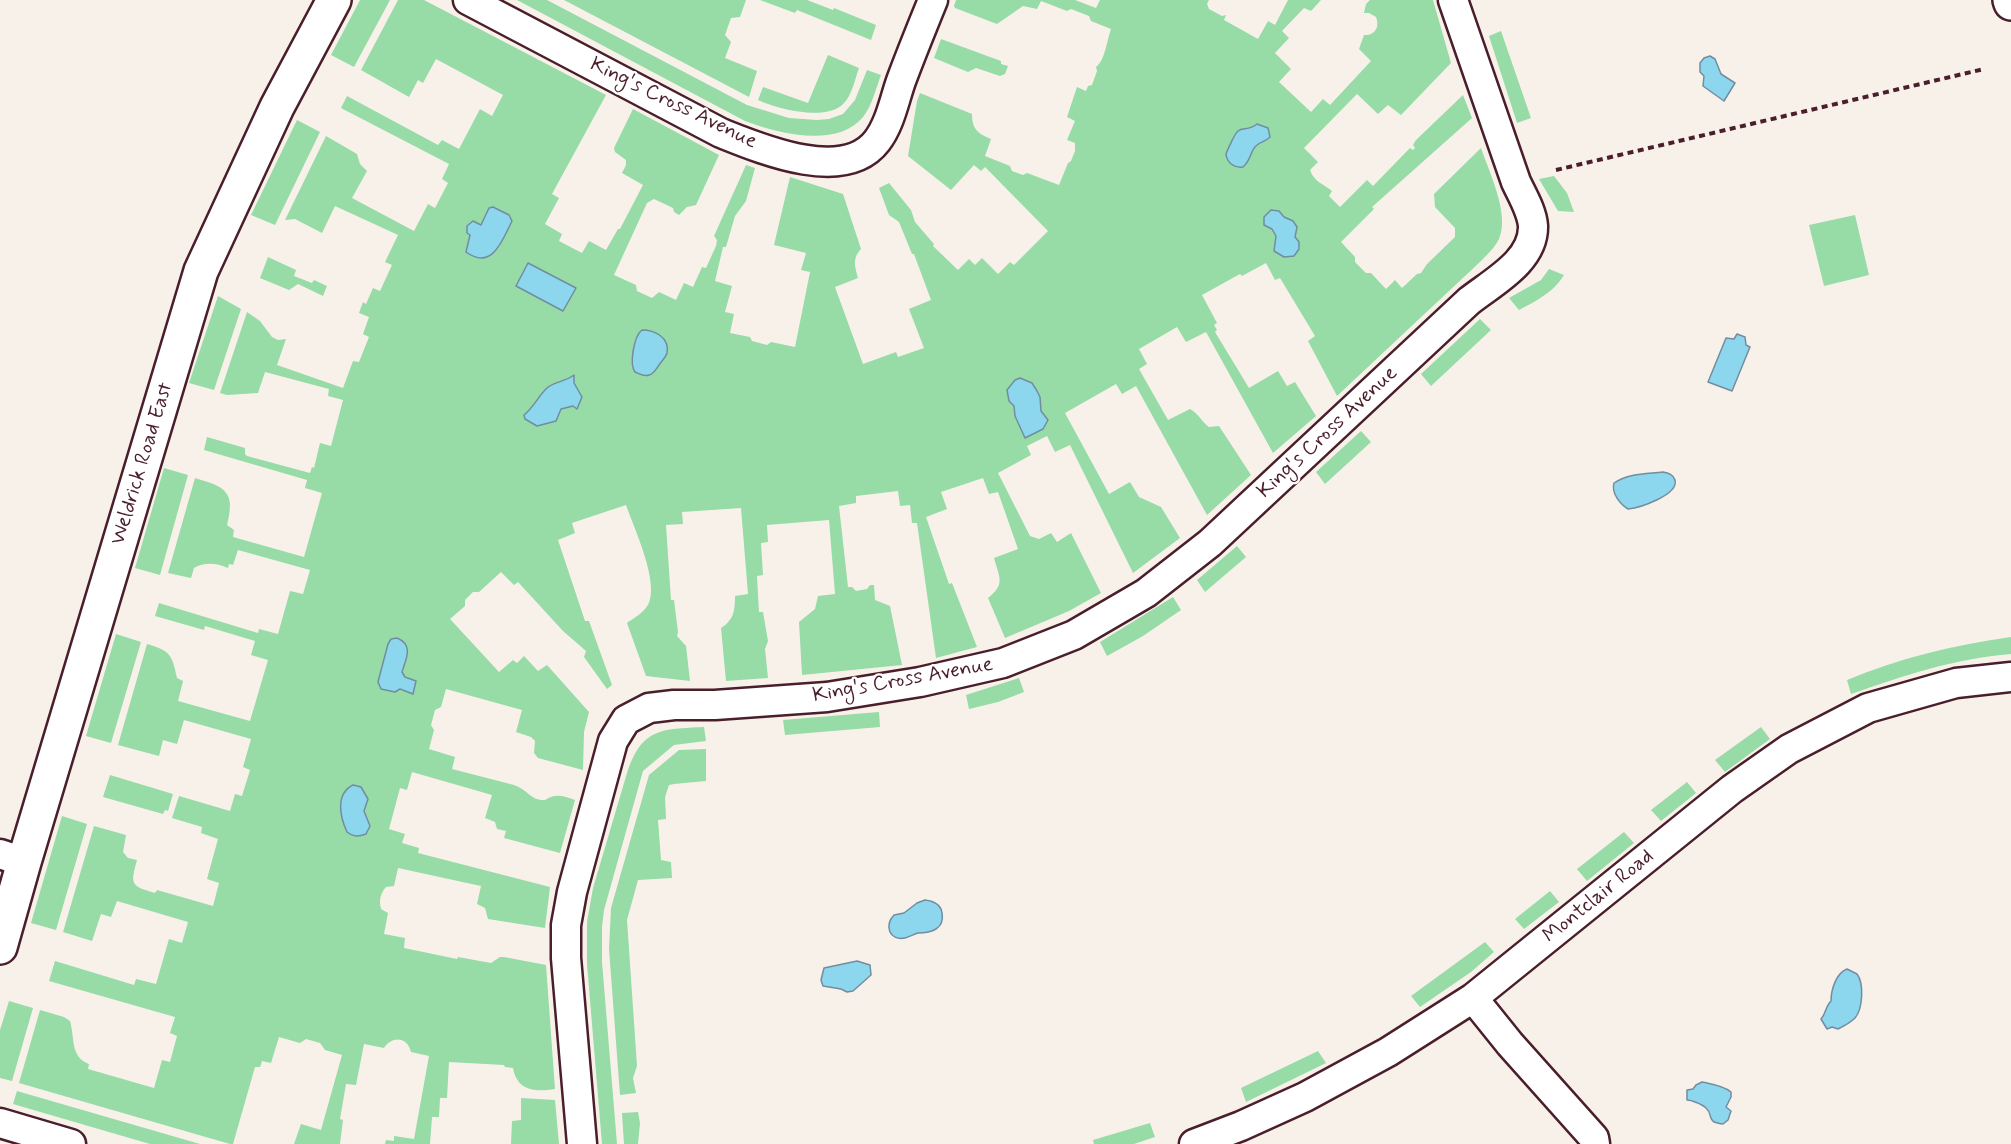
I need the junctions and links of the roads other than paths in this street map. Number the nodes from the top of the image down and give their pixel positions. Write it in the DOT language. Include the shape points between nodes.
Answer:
graph roads {
  1 [pos="334,0"];
  2 [pos="468,0"];
  3 [pos="933,0"];
  4 [pos="1453,0"];
  5 [pos="2011,677"];
  6 [pos="12,858"];
  7 [pos="0,947"];
  8 [pos="1473,998"];
  9 [pos="0,1122"];
  10 [pos="71,1144"];
  11 [pos="582,1144"];
  12 [pos="1194,1144"];
  13 [pos="1595,1144"];
  1 -- 6 [label="street, Weldrick Road East" via="277,107 201,271"];
  2 -- 3 [label="street, King's Cross Avenue" via="722,133 756,147 816,162 857,156 876,142"];
  4 -- 11 [label="street, King's Cross Avenue" via="1530,215 1531,242 1515,266 1469,301 1210,543 1146,593 1074,635 1003,663 827,697 649,708 626,720 613,741 566,925"];
  5 -- 8 [label="street, Montclair Road" via="1956,683 1868,708 1789,749 1732,789"];
  6 -- 7 [label="street, Weldrick Road East"];
  8 -- 12 [label="street, Montclair Road" via="1388,1052 1305,1097"];
  8 -- 13 [label="street" via="1594,1138"];
  9 -- 10 [label="street"];
}
